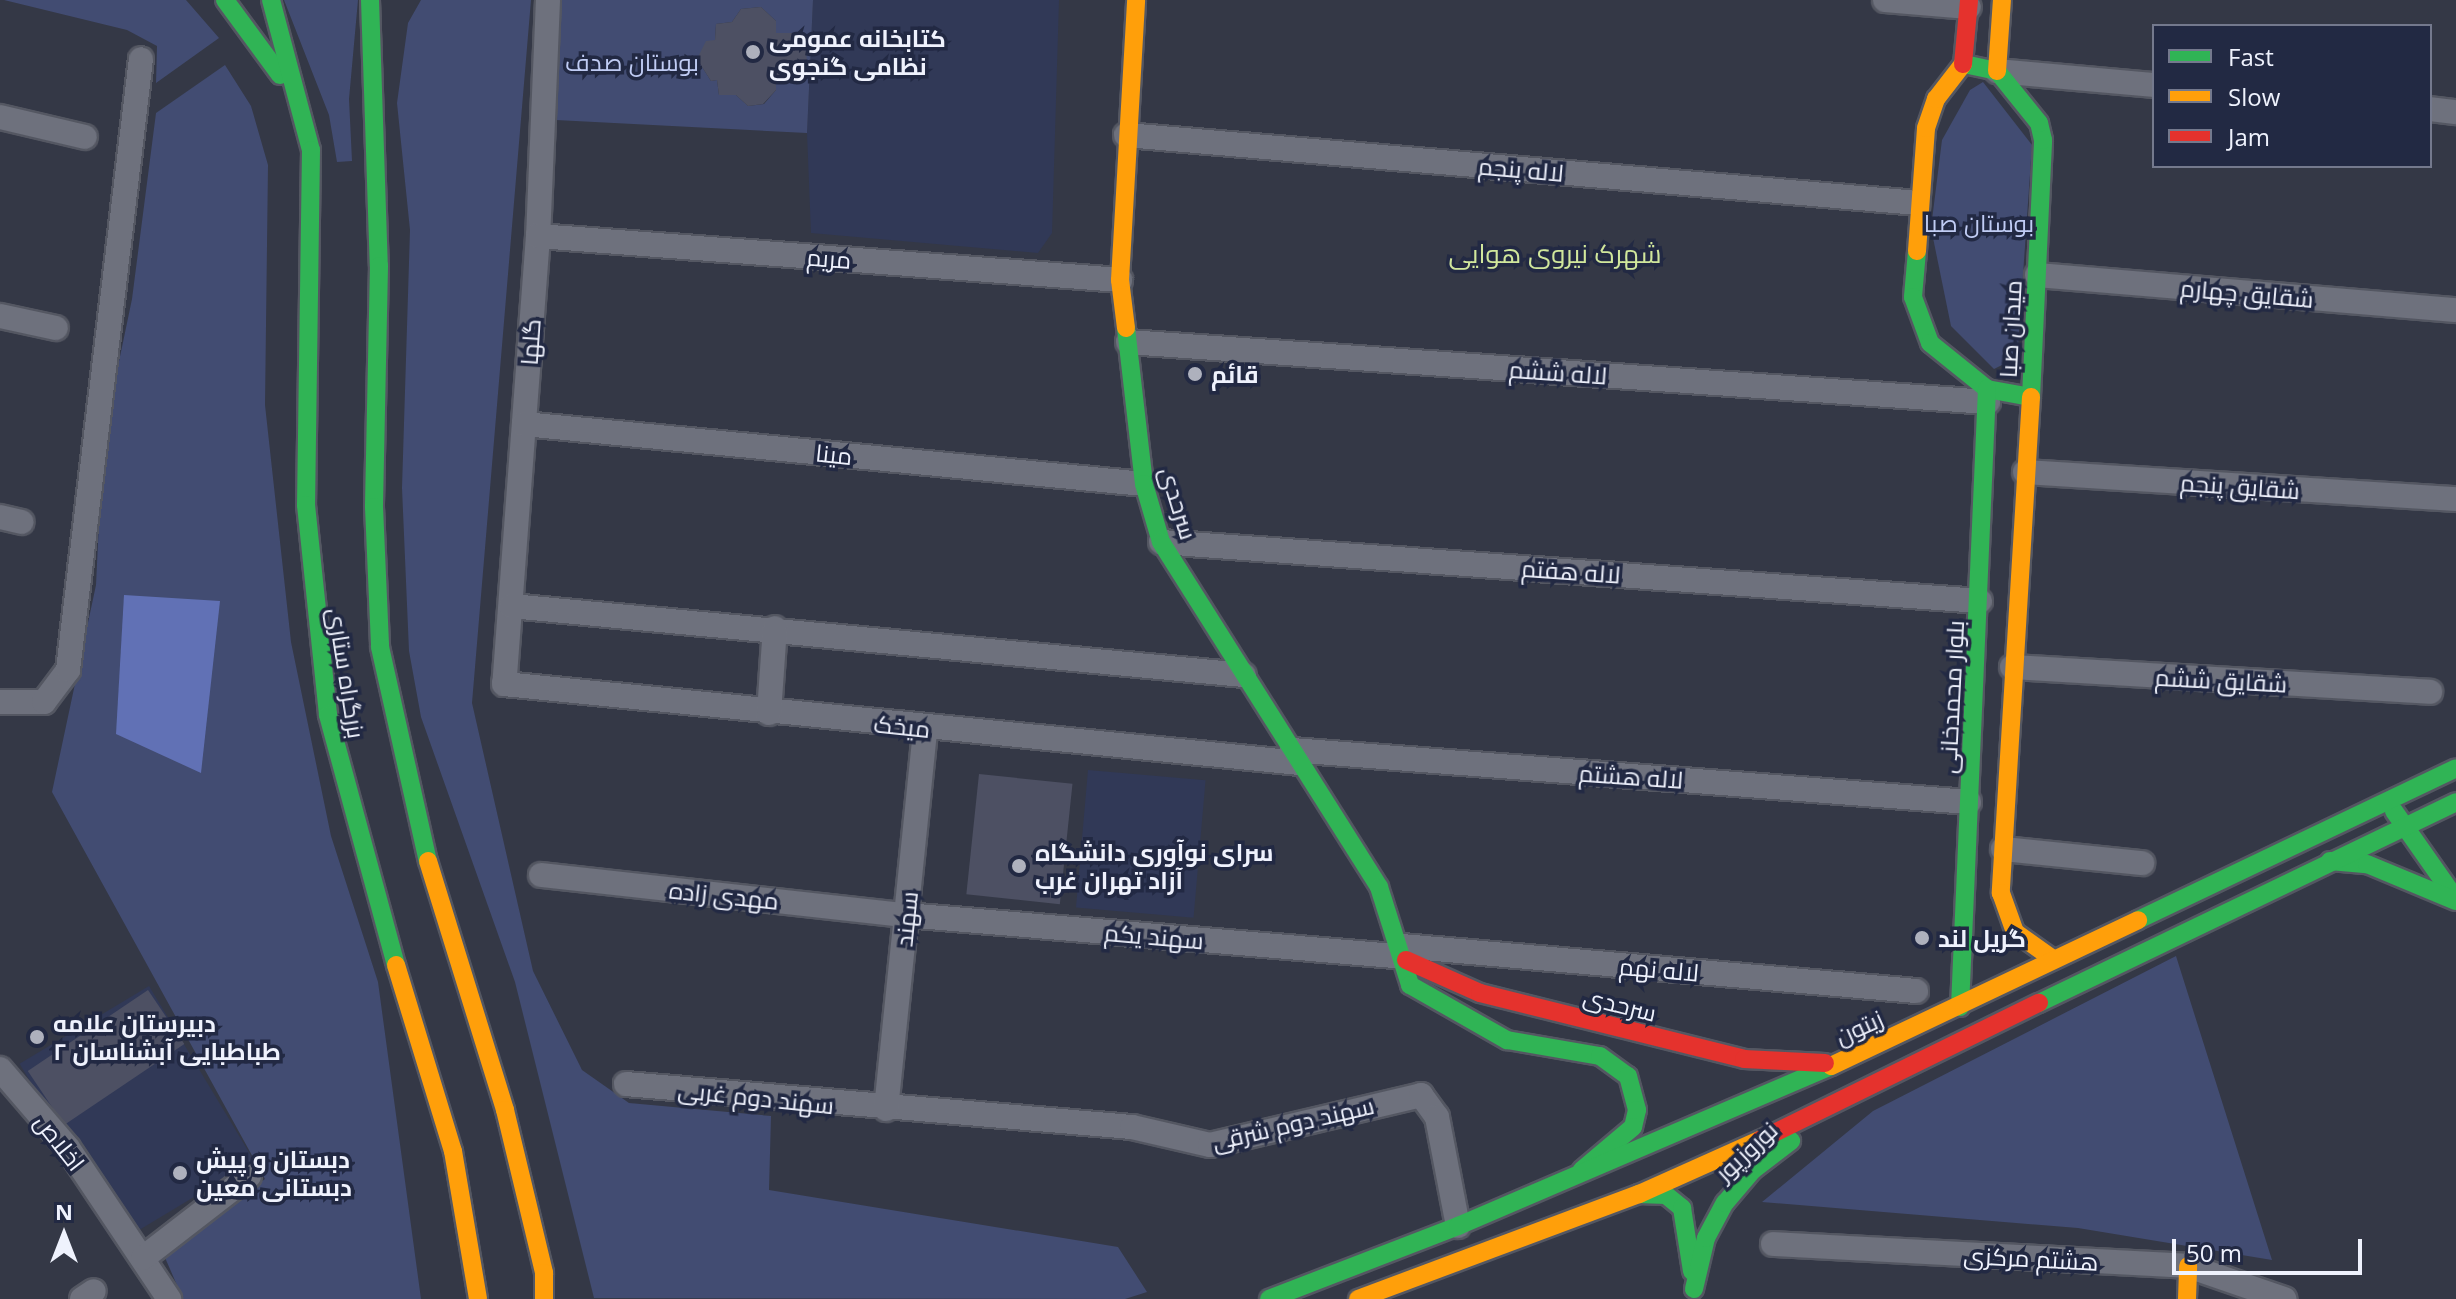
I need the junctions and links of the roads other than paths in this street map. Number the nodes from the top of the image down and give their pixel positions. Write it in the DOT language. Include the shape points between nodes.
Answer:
graph roads {
  1 [pos="225,0"];
  2 [pos="271,0"];
  3 [pos="370,0"];
  4 [pos="548,0"];
  5 [pos="1136,0"];
  6 [pos="1885,0"];
  7 [pos="2002,0"];
  8 [pos="1969,4"];
  9 [pos="393,29"];
  10 [pos="141,59"];
  11 [pos="1963,64"];
  12 [pos="1997,71"];
  13 [pos="2152,85"];
  14 [pos="2432,109"];
  15 [pos="2456,112"];
  16 [pos="305,116"];
  17 [pos="0,117"];
  18 [pos="1126,135"];
  19 [pos="85,137"];
  20 [pos="376,164"];
  21 [pos="1917,203"];
  22 [pos="538,236"];
  23 [pos="2037,275"];
  24 [pos="1120,280"];
  25 [pos="2456,310"];
  26 [pos="0,316"];
  27 [pos="56,328"];
  28 [pos="1128,342"];
  29 [pos="1987,395"];
  30 [pos="2031,397"];
  31 [pos="524,424"];
  32 [pos="2025,472"];
  33 [pos="1144,484"];
  34 [pos="2456,499"];
  35 [pos="1161,542"];
  36 [pos="1980,601"];
  37 [pos="511,606"];
  38 [pos="775,628"];
  39 [pos="2012,667"];
  40 [pos="1244,675"];
  41 [pos="504,684"];
  42 [pos="2430,692"];
  43 [pos="8,704"];
  44 [pos="769,713"];
  45 [pos="925,729"];
  46 [pos="1296,757"];
  47 [pos="2456,759"];
  48 [pos="2456,768"];
  49 [pos="2430,782"];
  50 [pos="2389,799"];
  51 [pos="1969,802"];
  52 [pos="2456,802"];
  53 [pos="2403,830"];
  54 [pos="2003,849"];
  55 [pos="2330,861"];
  56 [pos="2455,862"];
  57 [pos="2142,863"];
  58 [pos="1966,874"];
  59 [pos="541,875"];
  60 [pos="2002,876"];
  61 [pos="2456,889"];
  62 [pos="2456,900"];
  63 [pos="906,915"];
  64 [pos="1402,952"];
  65 [pos="2053,959"];
  66 [pos="1916,991"];
  67 [pos="1960,1007"];
  68 [pos="1835,1064"];
  69 [pos="0,1069"];
  70 [pos="626,1084"];
  71 [pos="1834,1108"];
  72 [pos="886,1109"];
  73 [pos="505,1110"];
  74 [pos="1582,1170"];
  75 [pos="249,1176"];
  76 [pos="1639,1194"];
  77 [pos="1458,1226"];
  78 [pos="1773,1244"];
  79 [pos="143,1258"];
  80 [pos="563,1264"];
  81 [pos="2188,1266"];
  82 [pos="476,1293"];
  83 [pos="1693,1294"];
  84 [pos="169,1299"];
  85 [pos="544,1299"];
  86 [pos="1269,1299"];
  87 [pos="1358,1299"];
  88 [pos="2187,1299"];
  89 [pos="2284,1299"];
  1 -- 16 [label="main road" via="267,53"];
  2 -- 16 [label="main road, بزرگراه ستاری"];
  3 -- 20 [label="main road, بزرگراه ستاری"];
  4 -- 22 [label="street, گلها"];
  5 -- 18 [label="main road, سرحدی"];
  6 -- 8 [label="street"];
  7 -- 12 [label="main road"];
  8 -- 11 [label="main road"];
  9 -- 20 [label="main road"];
  10 -- 43 [label="street" via="68,670 44,702"];
  11 -- 12 [label="main road"];
  11 -- 21 [label="main road, میدان صبا" via="1936,99 1926,128"];
  12 -- 13 [label="street"];
  12 -- 23 [label="main road, میدان صبا" via="2039,123 2043,140"];
  14 -- 15 [label="street"];
  16 -- 82 [label="main road, بزرگراه ستاری" via="314,246 306,505 328,715 355,833 453,1151"];
  17 -- 19 [label="street"];
  18 -- 21 [label="street, لاله پنجم"];
  18 -- 24 [label="main road, سرحدی"];
  20 -- 73 [label="main road, بزرگراه ستاری" via="380,647 414,816"];
  21 -- 29 [label="main road, میدان صبا" via="1913,297 1919,323 1955,368"];
  22 -- 24 [label="street, مریم"];
  22 -- 31 [label="street, گلها"];
  23 -- 25 [label="street, شقایق چهارم"];
  23 -- 30 [label="main road, میدان صبا"];
  24 -- 28 [label="main road, سرحدی"];
  26 -- 27 [label="street"];
  28 -- 29 [label="street, لاله ششم"];
  28 -- 33 [label="main road, سرحدی"];
  29 -- 30 [label="main road, میدان صبا"];
  29 -- 36 [label="main road, بلوار محمدخانی"];
  30 -- 32 [label="main road"];
  31 -- 33 [label="street, مینا"];
  31 -- 37 [label="street, گلها"];
  32 -- 34 [label="street, شقایق پنجم"];
  32 -- 39 [label="main road"];
  33 -- 35 [label="main road, سرحدی"];
  35 -- 36 [label="street, لاله هفتم"];
  35 -- 40 [label="main road, سرحدی"];
  36 -- 51 [label="main road, بلوار محمدخانی"];
  37 -- 38 [label="street"];
  37 -- 41 [label="street, گلها"];
  38 -- 40 [label="street"];
  38 -- 44 [label="street"];
  39 -- 42 [label="street, شقایق ششم"];
  39 -- 54 [label="main road"];
  40 -- 46 [label="main road, سرحدی"];
  41 -- 44 [label="street, میخک"];
  44 -- 45 [label="street, میخک"];
  45 -- 46 [label="street, میخک"];
  45 -- 63 [label="street, سهند"];
  46 -- 51 [label="street, لاله هشتم"];
  46 -- 64 [label="main road, سرحدی" via="1379,887"];
  47 -- 49 [label="main road"];
  48 -- 49 [label="main road, زیتون"];
  49 -- 50 [label="main road, زیتون"];
  50 -- 53 [label="main road"];
  50 -- 65 [label="main road, زیتون"];
  51 -- 58 [label="main road, بلوار محمدخانی"];
  52 -- 53 [label="main road"];
  53 -- 55 [label="main road"];
  53 -- 62 [label="main road"];
  54 -- 57 [label="street"];
  54 -- 60 [label="main road"];
  55 -- 62 [label="main road" via="2367,864"];
  55 -- 71 [label="main road"];
  56 -- 61 [label="main road"];
  58 -- 60 [label="main road" via="1989,886"];
  58 -- 67 [label="main road, بلوار محمدخانی"];
  59 -- 63 [label="street, مهدی زاده"];
  60 -- 65 [label="main road" via="2015,932"];
  63 -- 64 [label="street, سهند يكم"];
  63 -- 72 [label="street, سهند"];
  64 -- 66 [label="street, لاله نهم"];
  64 -- 68 [label="main road, سرحدی" via="1480,993 1715,1052"];
  64 -- 74 [label="main road, سرحدی" via="1410,985 1444,1009 1507,1040 1600,1056 1628,1076 1637,1110 1633,1127"];
  65 -- 67 [label="main road, زیتون"];
  67 -- 68 [label="main road, زیتون"];
  68 -- 74 [label="main road, زیتون"];
  69 -- 79 [label="street, اخلاص" via="68,1148"];
  70 -- 72 [label="street, سهند دوم غربی"];
  71 -- 76 [label="main road"];
  71 -- 83 [label="main road, نوروزپور" via="1753,1170 1725,1203 1706,1238"];
  72 -- 77 [label="street, سهند دوم شرقی" via="1132,1127 1210,1145 1421,1095 1437,1117"];
  73 -- 80 [label="main road"];
  73 -- 85 [label="main road, بزرگراه ستاری"];
  74 -- 77 [label="main road, زیتون"];
  75 -- 79 [label="street"];
  76 -- 83 [label="main road, نوروزپور" via="1666,1195 1682,1208"];
  76 -- 87 [label="main road"];
  77 -- 86 [label="main road, زیتون"];
  78 -- 81 [label="street, هشتم مرکزی"];
  79 -- 84 [label="street, اخلاص"];
  81 -- 88 [label="main road"];
  81 -- 89 [label="street, هشتم مرکزی"];
}
